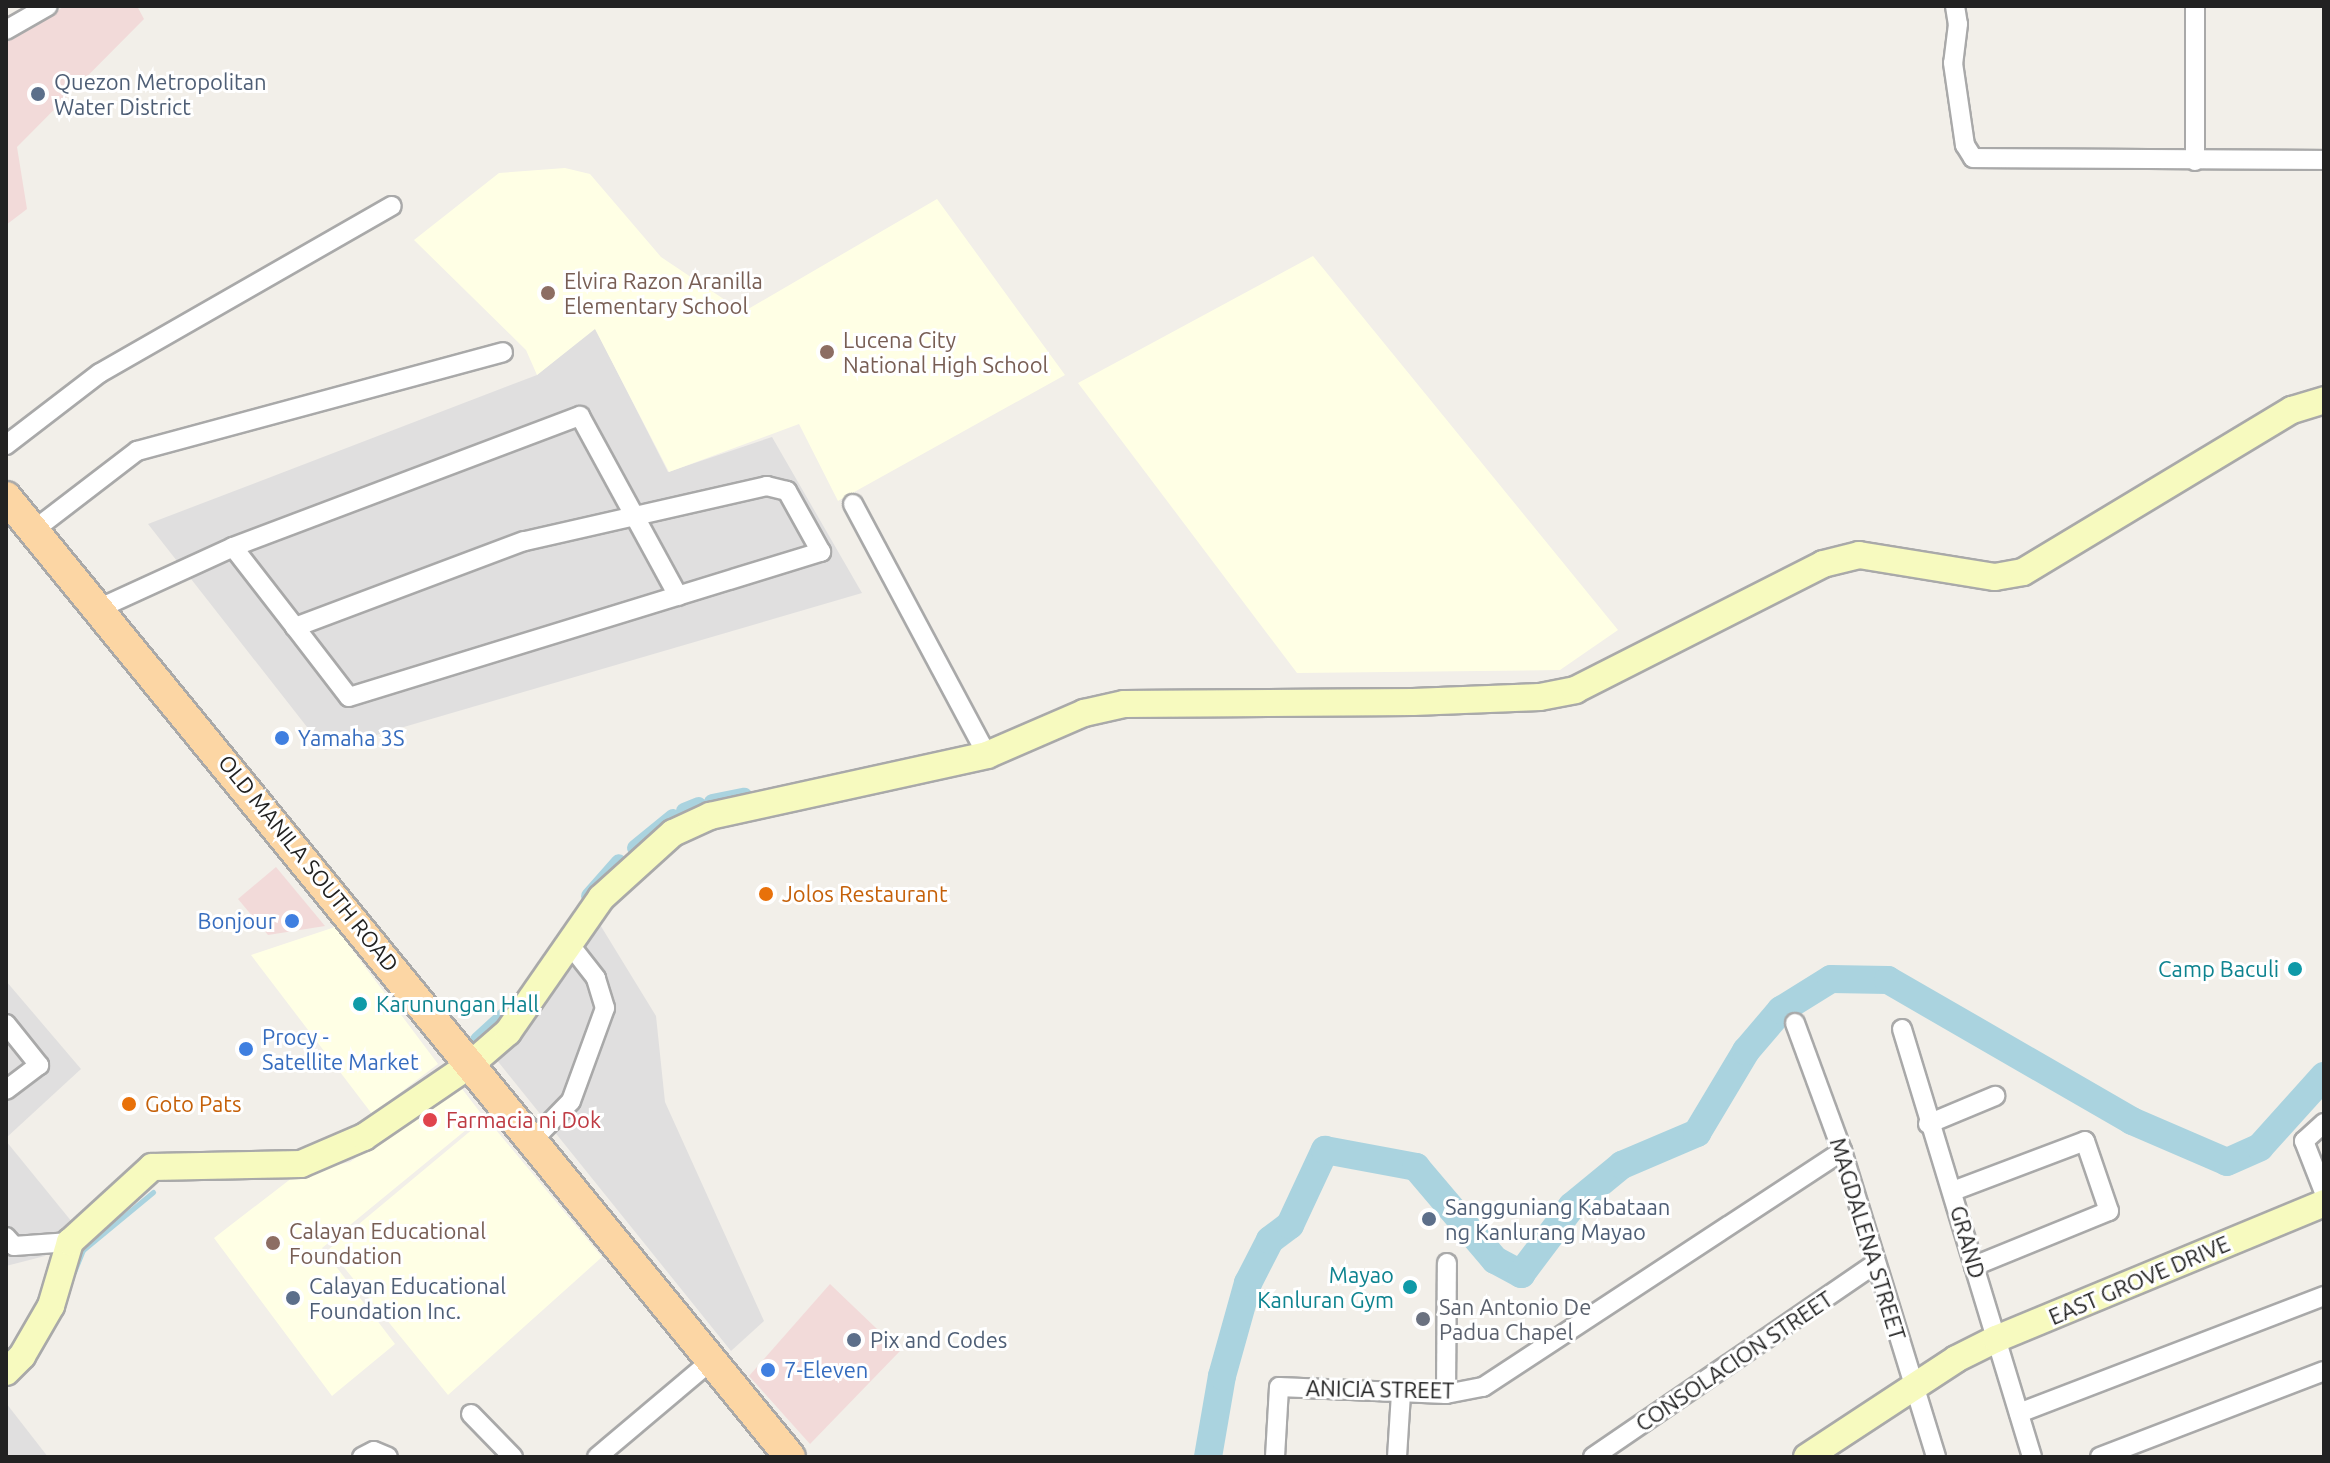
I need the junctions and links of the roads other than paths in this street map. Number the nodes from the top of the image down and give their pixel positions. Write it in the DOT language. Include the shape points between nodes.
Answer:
graph roads {
  1 [pos="48,6"];
  2 [pos="1955,6"];
  3 [pos="2195,6"];
  4 [pos="6,30"];
  5 [pos="2324,160"];
  6 [pos="2195,161"];
  7 [pos="392,206"];
  8 [pos="503,352"];
  9 [pos="2324,400"];
  10 [pos="6,445"];
  11 [pos="6,497"];
  12 [pos="853,504"];
  13 [pos="635,517"];
  14 [pos="34,530"];
  15 [pos="233,547"];
  16 [pos="678,596"];
  17 [pos="100,608"];
  18 [pos="295,627"];
  19 [pos="987,755"];
  20 [pos="567,941"];
  21 [pos="1795,1023"];
  22 [pos="6,1024"];
  23 [pos="1902,1029"];
  24 [pos="471,1064"];
  25 [pos="6,1090"];
  26 [pos="1995,1096"];
  27 [pos="2324,1123"];
  28 [pos="1928,1124"];
  29 [pos="533,1140"];
  30 [pos="1842,1151"];
  31 [pos="1953,1191"];
  32 [pos="2324,1192"];
  33 [pos="2324,1203"];
  34 [pos="6,1237"];
  35 [pos="70,1242"];
  36 [pos="1447,1263"];
  37 [pos="1875,1264"];
  38 [pos="1974,1266"];
  39 [pos="2324,1296"];
  40 [pos="1996,1339"];
  41 [pos="711,1361"];
  42 [pos="2324,1371"];
  43 [pos="6,1372"];
  44 [pos="1912,1386"];
  45 [pos="1401,1393"];
  46 [pos="1446,1394"];
  47 [pos="2019,1413"];
  48 [pos="471,1414"];
  49 [pos="362,1457"];
  50 [pos="388,1457"];
  51 [pos="513,1457"];
  52 [pos="597,1457"];
  53 [pos="790,1457"];
  54 [pos="1275,1457"];
  55 [pos="1397,1457"];
  56 [pos="1593,1457"];
  57 [pos="1807,1457"];
  58 [pos="1936,1457"];
  59 [pos="2032,1457"];
  60 [pos="2100,1457"];
  1 -- 4 [label="street"];
  2 -- 6 [label="street" via="1953,63 1965,145 1973,158"];
  3 -- 6 [label="street"];
  5 -- 6 [label="street"];
  7 -- 10 [label="street" via="100,373"];
  8 -- 14 [label="street" via="137,451"];
  9 -- 19 [label="street" via="2292,410 2023,572 1995,577 1859,555 1823,564 1575,690 1540,697 1413,702 1124,704 1084,713"];
  11 -- 14 [label="main road, OLD MANILA SOUTH ROAD"];
  12 -- 19 [label="street"];
  13 -- 15 [label="street" via="580,416"];
  13 -- 16 [label="street"];
  13 -- 16 [label="street" via="767,486 787,491 821,552"];
  13 -- 18 [label="street" via="524,541"];
  14 -- 17 [label="main road, OLD MANILA SOUTH ROAD"];
  15 -- 17 [label="street"];
  15 -- 18 [label="street"];
  16 -- 18 [label="street" via="349,697"];
  17 -- 24 [label="main road, OLD MANILA SOUTH ROAD"];
  19 -- 20 [label="street" via="710,816 673,833 640,860"];
  20 -- 24 [label="street" via="508,1032"];
  20 -- 29 [label="street" via="596,978 605,1008 571,1101"];
  21 -- 30 [label="street, MAGDALENA STREET"];
  22 -- 25 [label="street" via="39,1065"];
  23 -- 28 [label="street, GRAND"];
  24 -- 29 [label="main road, OLD MANILA SOUTH ROAD"];
  24 -- 35 [label="street" via="364,1137 301,1164 152,1167"];
  26 -- 28 [label="street"];
  27 -- 32 [label="street" via="2304,1141"];
  28 -- 31 [label="street, GRAND"];
  29 -- 41 [label="main road, OLD MANILA SOUTH ROAD"];
  30 -- 37 [label="street, MAGDALENA STREET"];
  30 -- 46 [label="street, ANICIA STREET" via="1483,1387"];
  31 -- 38 [label="street, GRAND"];
  31 -- 38 [label="street" via="2085,1141 2109,1211"];
  33 -- 40 [label="street, EAST GROVE DRIVE"];
  34 -- 35 [label="street" via="14,1246"];
  35 -- 43 [label="street" via="51,1306 22,1356"];
  36 -- 46 [label="street"];
  37 -- 44 [label="street, MAGDALENA STREET"];
  37 -- 56 [label="street, CONSOLACION STREET"];
  38 -- 40 [label="street, GRAND"];
  39 -- 47 [label="street"];
  40 -- 44 [label="street, EAST GROVE DRIVE"];
  40 -- 47 [label="street, GRAND"];
  41 -- 52 [label="street"];
  41 -- 53 [label="main road, OLD MANILA SOUTH ROAD"];
  42 -- 60 [label="street"];
  44 -- 57 [label="street, EAST GROVE DRIVE"];
  44 -- 58 [label="street, MAGDALENA STREET"];
  45 -- 46 [label="street, ANICIA STREET"];
  45 -- 54 [label="street, ANICIA STREET" via="1279,1387"];
  45 -- 55 [label="street"];
  47 -- 59 [label="street, GRAND"];
  48 -- 51 [label="street"];
  49 -- 50 [label="street" via="374,1451"];
}
